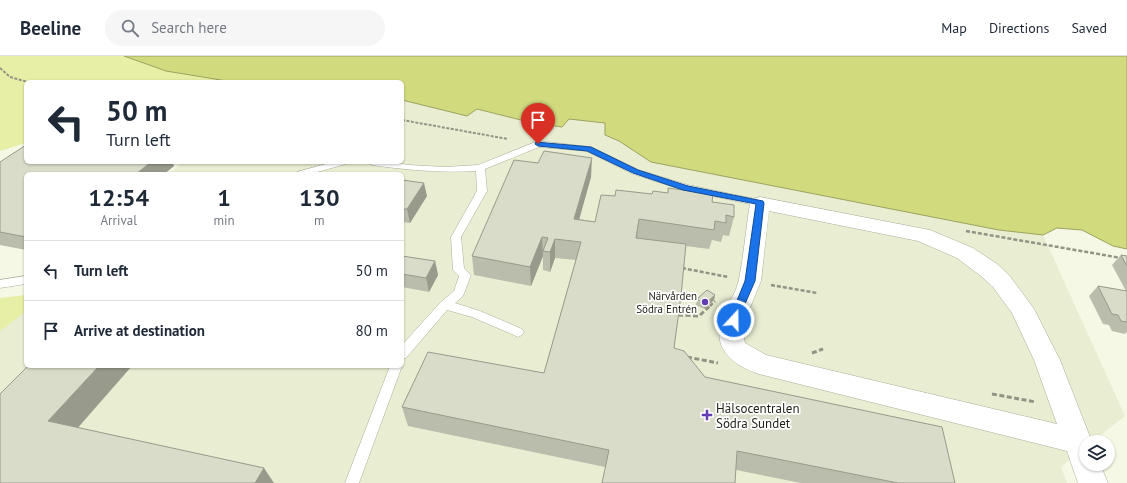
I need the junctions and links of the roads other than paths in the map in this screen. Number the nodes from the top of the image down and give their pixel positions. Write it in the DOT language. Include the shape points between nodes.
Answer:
graph roads {
  1 [pos="336,164"];
  2 [pos="384,164"];
  3 [pos="480,168"];
  4 [pos="307,172"];
  5 [pos="760,203"];
  6 [pos="24,280"];
  7 [pos="0,284"];
  8 [pos="445,305"];
  9 [pos="518,332"];
  10 [pos="404,352"];
  11 [pos="395,368"];
  12 [pos="1076,441"];
  13 [pos="352,483"];
  14 [pos="1093,483"];
  1 -- 4 [label="lane"];
  2 -- 3 [label="lane" via="445,170"];
  3 -- 5 [label="lane" via="538,144 588,148 636,172 686,188"];
  3 -- 8 [label="lane" via="482,191 456,237 459,270 465,275 459,293"];
  5 -- 12 [label="street" via="923,235 965,253 989,270 1001,281 1022,309 1047,360"];
  5 -- 12 [label="street" via="750,281 735,315 731,334 734,348 759,364"];
  6 -- 7 [label="lane"];
  8 -- 9 [label="lane" via="476,314"];
  8 -- 10 [label="lane"];
  11 -- 13 [label="lane"];
  12 -- 14 [label="street"];
}
